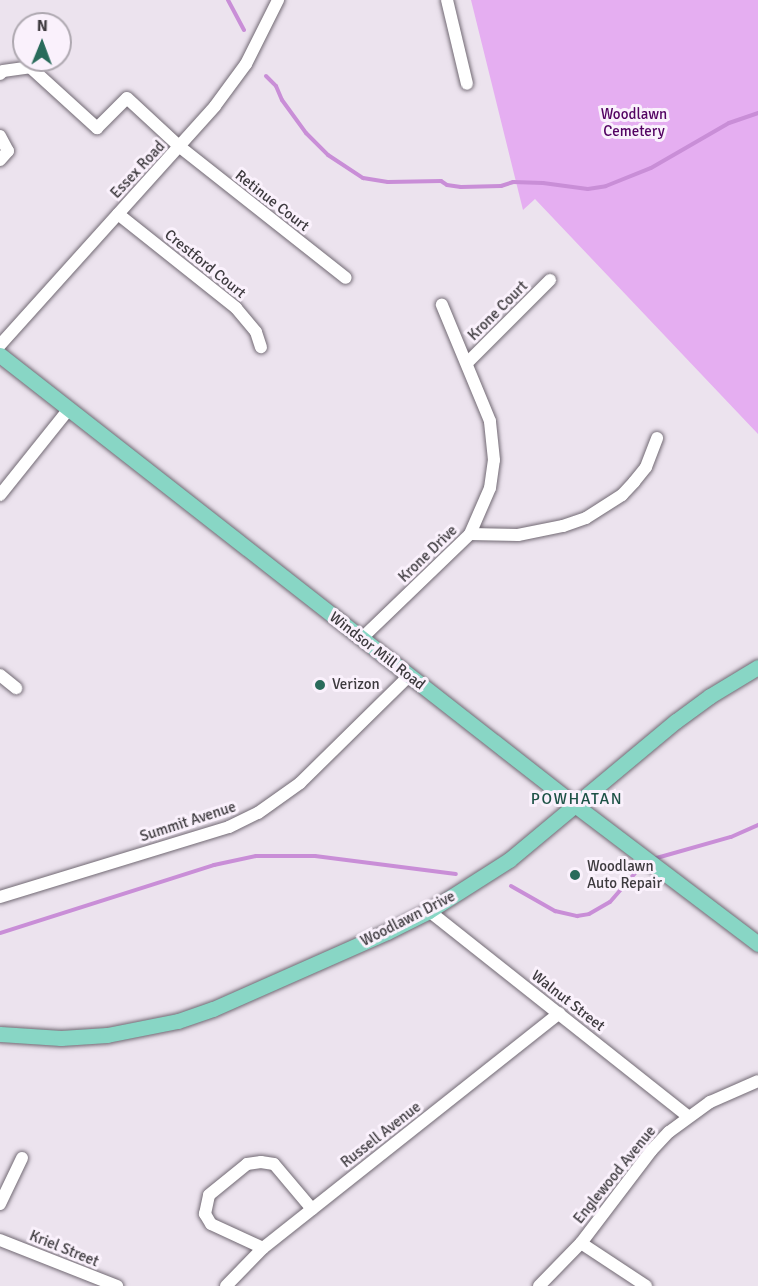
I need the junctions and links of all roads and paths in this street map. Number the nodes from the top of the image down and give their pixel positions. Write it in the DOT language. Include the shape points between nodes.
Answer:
graph roads {
  1 [pos="278,0"];
  2 [pos="447,0"];
  3 [pos="0,74"];
  4 [pos="467,84"];
  5 [pos="0,136"];
  6 [pos="180,147"];
  7 [pos="4,155"];
  8 [pos="118,214"];
  9 [pos="346,278"];
  10 [pos="550,280"];
  11 [pos="442,305"];
  12 [pos="0,345"];
  13 [pos="261,347"];
  14 [pos="0,355"];
  15 [pos="468,362"];
  16 [pos="68,410"];
  17 [pos="657,438"];
  18 [pos="0,495"];
  19 [pos="470,534"];
  20 [pos="361,639"];
  21 [pos="758,667"];
  22 [pos="0,675"];
  23 [pos="409,676"];
  24 [pos="16,688"];
  25 [pos="575,805"];
  26 [pos="0,897"];
  27 [pos="429,911"];
  28 [pos="758,944"];
  29 [pos="559,1013"];
  30 [pos="0,1034"];
  31 [pos="758,1081"];
  32 [pos="688,1116"];
  33 [pos="22,1158"];
  34 [pos="0,1204"];
  35 [pos="312,1209"];
  36 [pos="0,1240"];
  37 [pos="581,1243"];
  38 [pos="263,1248"];
  39 [pos="117,1286"];
  40 [pos="226,1286"];
  41 [pos="539,1286"];
  42 [pos="646,1286"];
  1 -- 6 [label="street, Essex Road" via="262,37 236,80"];
  2 -- 4 [label="street"];
  3 -- 6 [label="street, Retinue Court" via="30,67 97,128 127,98"];
  5 -- 7 [label="street"];
  6 -- 8 [label="street, Essex Road"];
  6 -- 9 [label="street, Retinue Court"];
  8 -- 12 [label="street, Essex Road"];
  8 -- 13 [label="street, Crestford Court" via="237,308 256,332"];
  10 -- 15 [label="street, Krone Court"];
  11 -- 15 [label="street, Krone Drive"];
  14 -- 16 [label="main road, Windsor Mill Road"];
  15 -- 19 [label="street, Krone Drive" via="490,421 494,460 490,488"];
  16 -- 18 [label="street"];
  16 -- 20 [label="main road, Windsor Mill Road"];
  17 -- 19 [label="street" via="646,467 634,482 622,495 586,518 518,535"];
  19 -- 20 [label="street, Krone Drive"];
  20 -- 23 [label="main road, Windsor Mill Road"];
  21 -- 25 [label="main road, Woodlawn Drive" via="710,696"];
  22 -- 24 [label="street"];
  23 -- 25 [label="main road, Windsor Mill Road"];
  23 -- 26 [label="street, Summit Avenue" via="300,783 258,813 228,827"];
  25 -- 27 [label="main road, Woodlawn Drive" via="509,860"];
  25 -- 28 [label="main road, Windsor Mill Road"];
  27 -- 29 [label="street, Walnut Street"];
  27 -- 30 [label="main road, Woodlawn Drive" via="222,1005 178,1021 106,1035 61,1038"];
  29 -- 32 [label="street, Walnut Street"];
  29 -- 35 [label="street, Russell Avenue"];
  31 -- 32 [label="street, Englewood Avenue"];
  32 -- 37 [label="street, Englewood Avenue" via="651,1151"];
  33 -- 34 [label="street"];
  35 -- 38 [label="street, Russell Avenue"];
  35 -- 38 [label="street" via="274,1164 247,1164 209,1195 205,1214 211,1224"];
  36 -- 39 [label="street, Kriel Street"];
  37 -- 41 [label="street, Englewood Avenue"];
  37 -- 42 [label="street"];
  38 -- 40 [label="street, Russell Avenue"];
}
